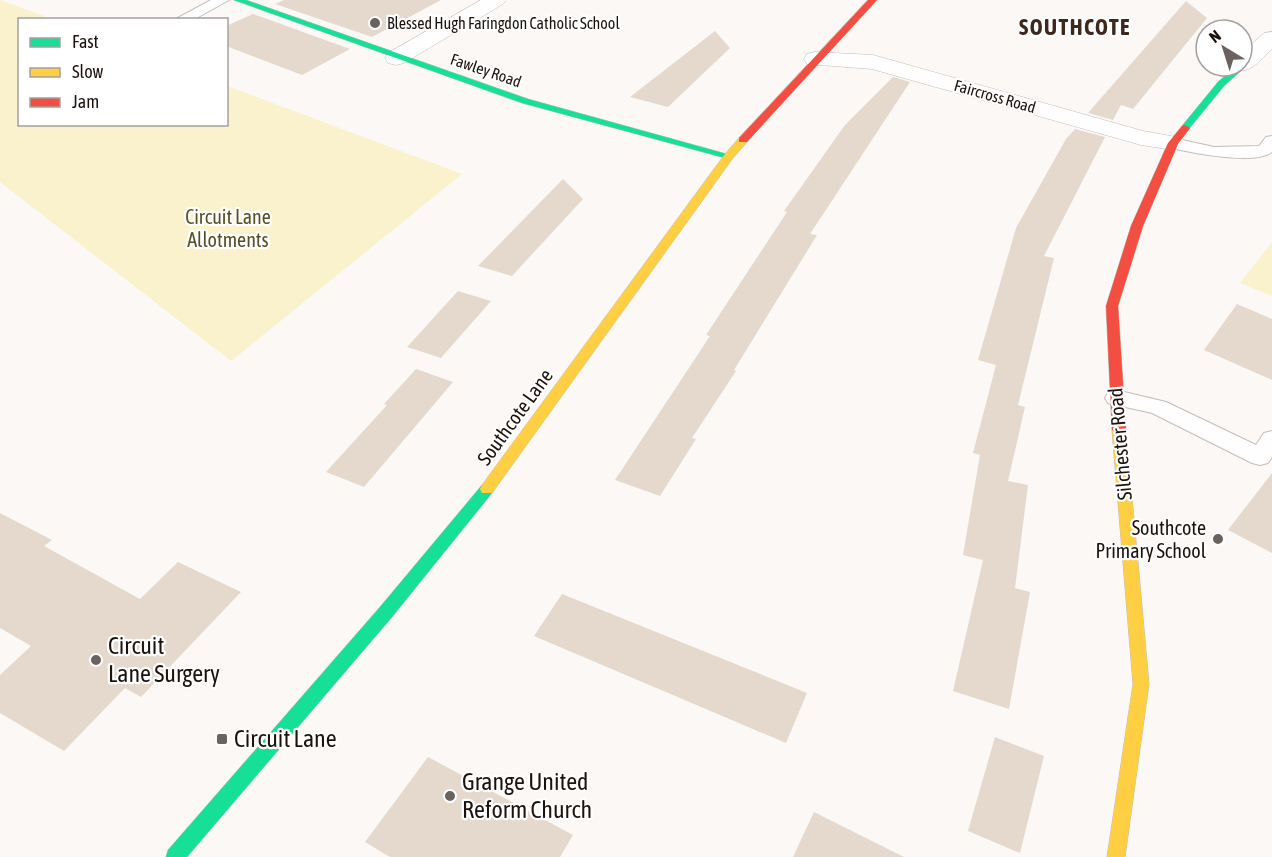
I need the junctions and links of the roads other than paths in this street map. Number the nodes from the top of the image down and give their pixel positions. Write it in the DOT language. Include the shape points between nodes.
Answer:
graph roads {
  1 [pos="222,0"];
  2 [pos="238,0"];
  3 [pos="496,0"];
  4 [pos="873,0"];
  5 [pos="185,18"];
  6 [pos="1272,38"];
  7 [pos="1254,55"];
  8 [pos="396,58"];
  9 [pos="815,59"];
  10 [pos="1228,78"];
  11 [pos="1272,141"];
  12 [pos="1173,143"];
  13 [pos="729,156"];
  14 [pos="1116,398"];
  15 [pos="1272,439"];
  16 [pos="176,855"];
  17 [pos="1116,857"];
  1 -- 5 [label="lane"];
  2 -- 8 [label="street, Fawley Road"];
  3 -- 8 [label="street"];
  4 -- 9 [label="street, Southcote Lane"];
  6 -- 7 [label="street, Silchester Road"];
  8 -- 13 [label="street, Fawley Road" via="525,101"];
  9 -- 12 [label="street, Faircross Road" via="873,62 1141,138"];
  9 -- 13 [label="street, Southcote Lane"];
  10 -- 12 [label="street, Silchester Road"];
  11 -- 12 [label="lane" via="1264,151 1214,152"];
  12 -- 14 [label="street, Silchester Road" via="1137,226 1112,306"];
  13 -- 16 [label="street, Southcote Lane" via="481,497"];
  14 -- 15 [label="lane" via="1158,407 1260,457"];
  14 -- 17 [label="street, Silchester Road" via="1141,684"];
}
